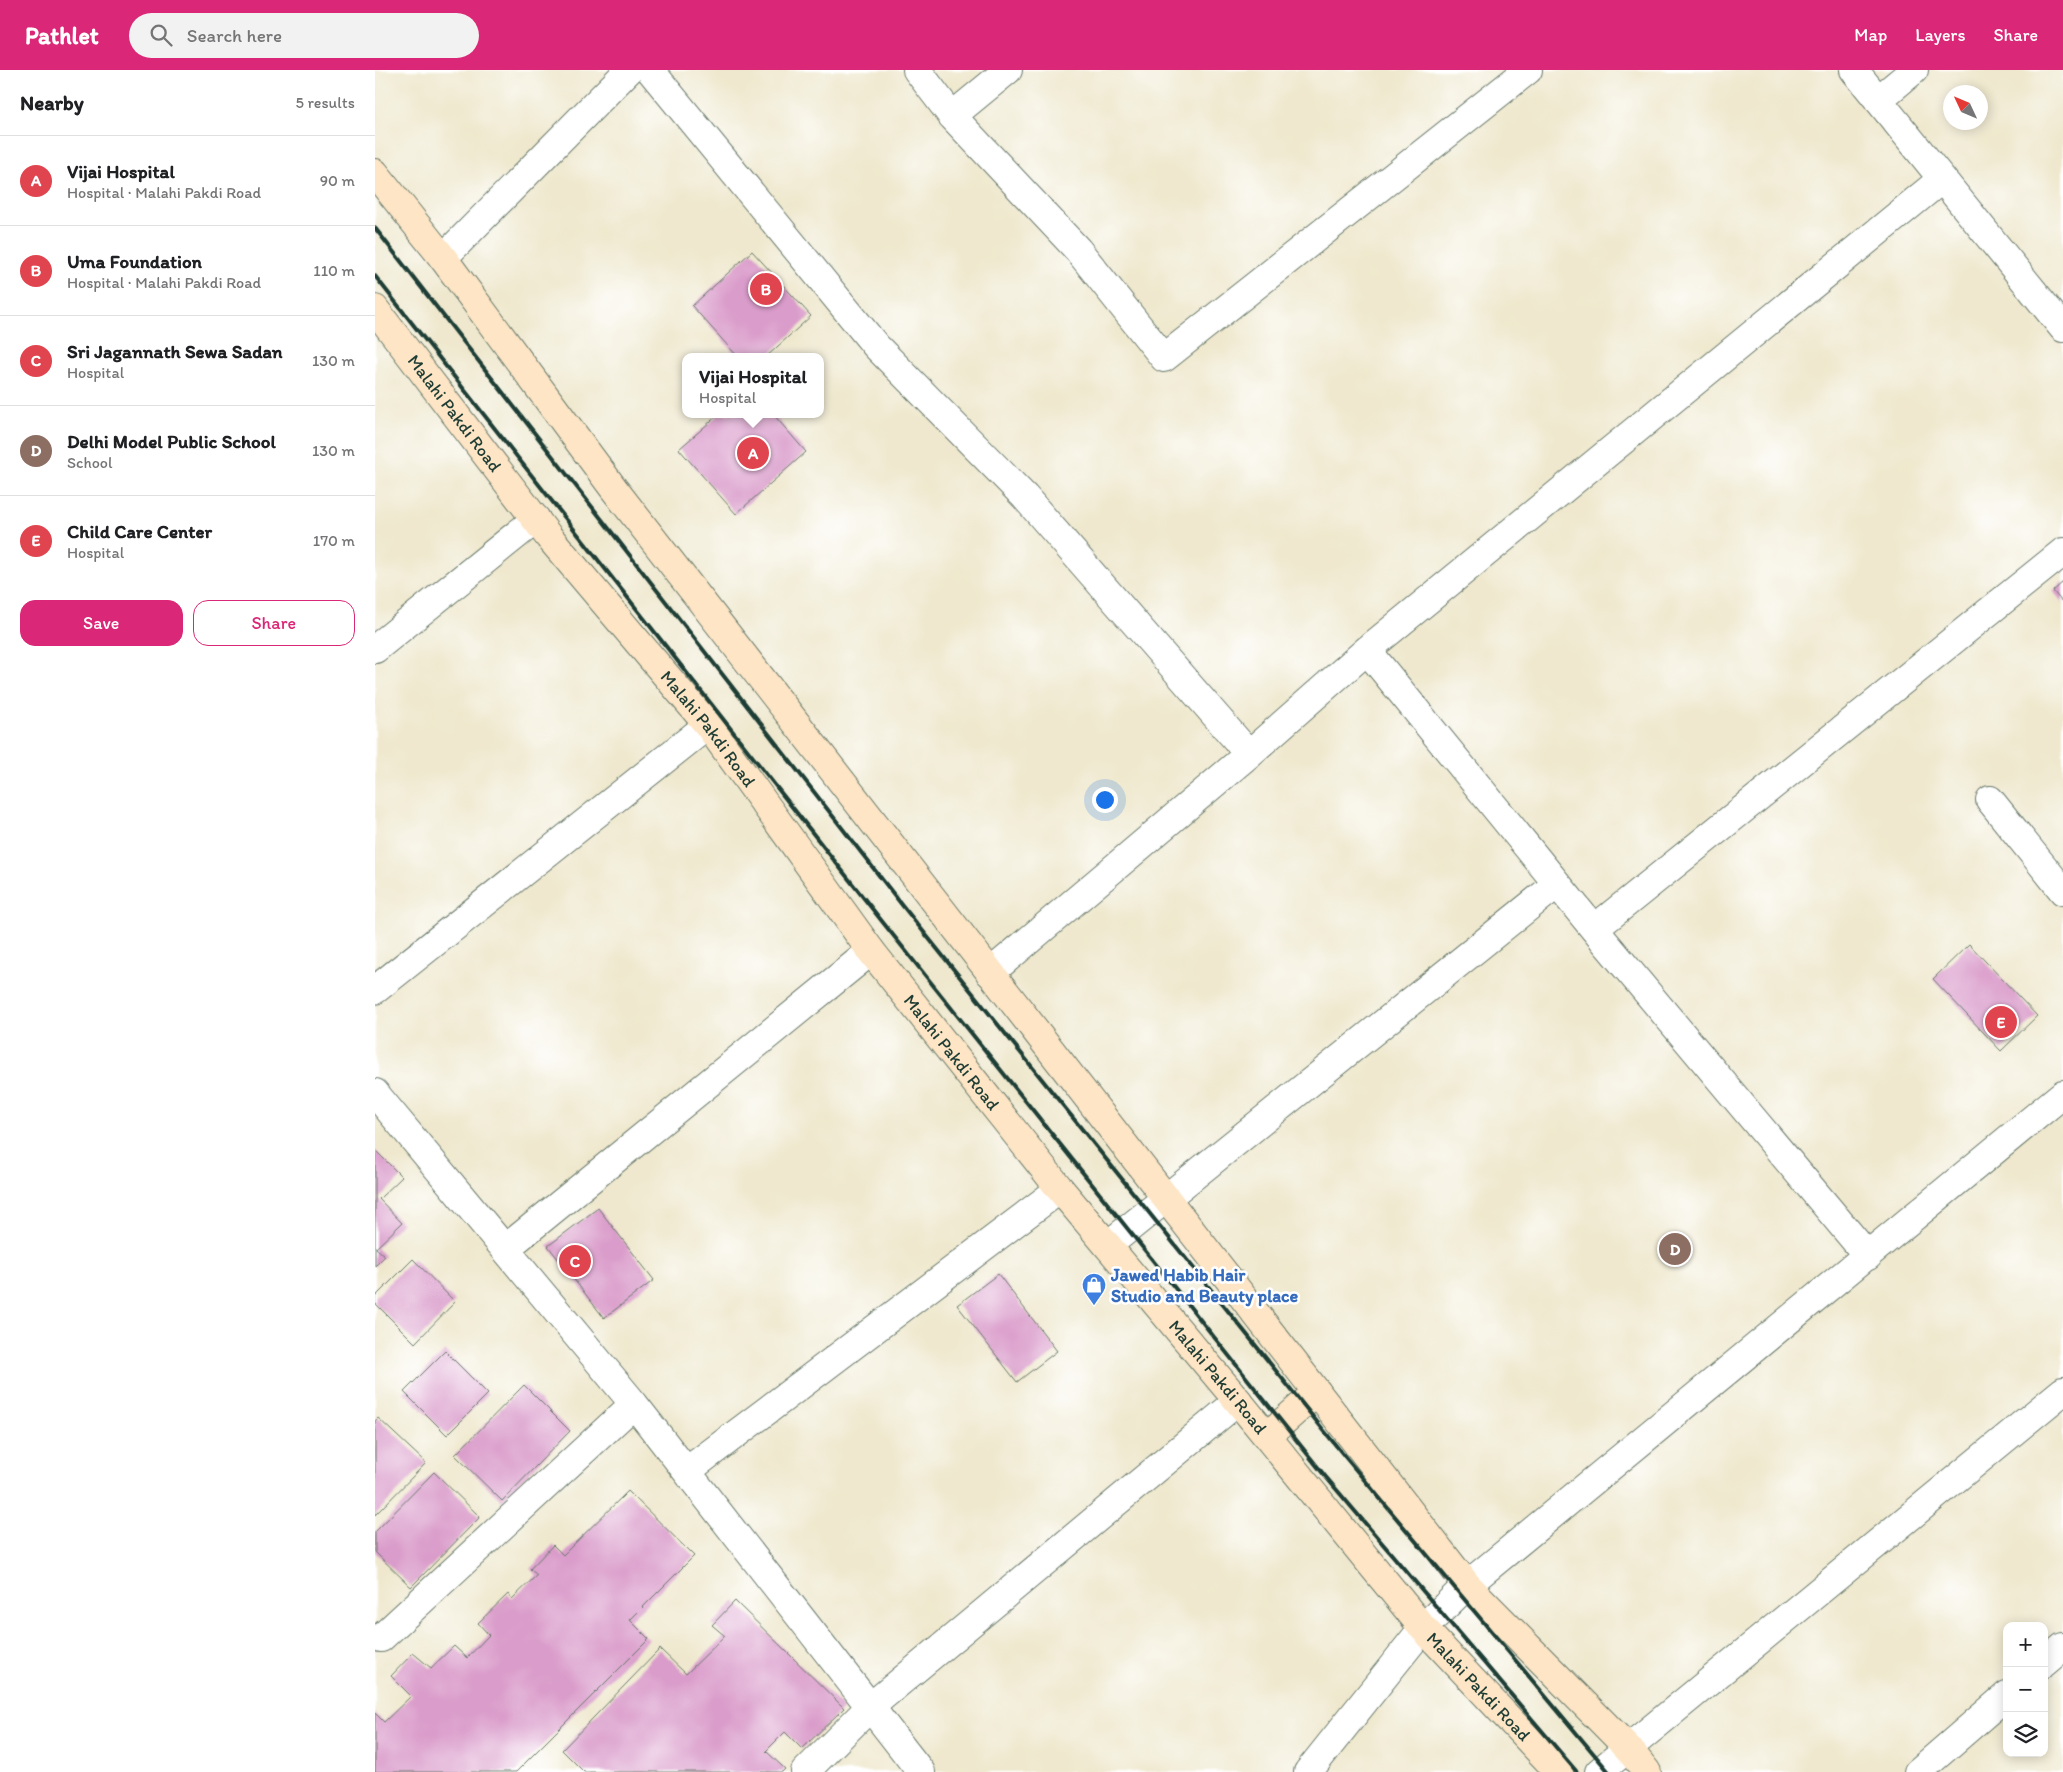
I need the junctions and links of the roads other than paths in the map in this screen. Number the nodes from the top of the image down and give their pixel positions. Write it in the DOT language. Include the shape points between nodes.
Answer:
graph roads {
  1 [pos="629,70"];
  2 [pos="650,70"];
  3 [pos="917,70"];
  4 [pos="1007,70"];
  5 [pos="1528,70"];
  6 [pos="1854,70"];
  7 [pos="1914,70"];
  8 [pos="1878,100"];
  9 [pos="953,116"];
  10 [pos="375,173"];
  11 [pos="1942,179"];
  12 [pos="443,258"];
  13 [pos="375,309"];
  14 [pos="2063,328"];
  15 [pos="536,519"];
  16 [pos="2063,552"];
  17 [pos="375,649"];
  18 [pos="1367,650"];
  19 [pos="708,724"];
  20 [pos="1249,754"];
  21 [pos="1990,800"];
  22 [pos="1557,884"];
  23 [pos="2063,891"];
  24 [pos="1594,928"];
  25 [pos="871,951"];
  26 [pos="990,973"];
  27 [pos="375,990"];
  28 [pos="375,1094"];
  29 [pos="2063,1094"];
  30 [pos="1060,1189"];
  31 [pos="1167,1198"];
  32 [pos="1108,1245"];
  33 [pos="505,1249"];
  34 [pos="1868,1256"];
  35 [pos="2063,1391"];
  36 [pos="1317,1392"];
  37 [pos="1238,1400"];
  38 [pos="634,1404"];
  39 [pos="1267,1436"];
  40 [pos="687,1471"];
  41 [pos="1467,1585"];
  42 [pos="1423,1628"];
  43 [pos="377,1638"];
  44 [pos="2063,1647"];
  45 [pos="2048,1660"];
  46 [pos="2003,1698"];
  47 [pos="871,1707"];
  48 [pos="1628,1748"];
  49 [pos="805,1772"];
  50 [pos="921,1772"];
  51 [pos="1307,1772"];
  52 [pos="1559,1772"];
  53 [pos="1599,1772"];
  54 [pos="1647,1772"];
  55 [pos="1918,1772"];
  1 -- 12 [label="street"];
  2 -- 20 [label="street" via="876,346 1025,497"];
  3 -- 9 [label="street"];
  4 -- 9 [label="street"];
  5 -- 9 [label="street" via="1164,358 1077,250"];
  6 -- 8 [label="street"];
  7 -- 8 [label="street"];
  8 -- 11 [label="street"];
  10 -- 12 [label="main road"];
  11 -- 14 [label="street"];
  11 -- 18 [label="street"];
  12 -- 26 [label="main road" via="604,475"];
  13 -- 15 [label="main road, Malahi Pakdi Road"];
  15 -- 17 [label="street"];
  15 -- 19 [label="main road, Malahi Pakdi Road"];
  16 -- 24 [label="street"];
  18 -- 20 [label="street"];
  18 -- 22 [label="street"];
  19 -- 25 [label="main road, Malahi Pakdi Road"];
  19 -- 27 [label="street"];
  20 -- 26 [label="street"];
  21 -- 23 [label="street"];
  22 -- 24 [label="street"];
  22 -- 31 [label="street"];
  24 -- 34 [label="street"];
  25 -- 30 [label="main road, Malahi Pakdi Road"];
  25 -- 33 [label="street"];
  26 -- 31 [label="main road"];
  28 -- 33 [label="street"];
  29 -- 34 [label="street"];
  30 -- 32 [label="main road, Malahi Pakdi Road"];
  30 -- 40 [label="street"];
  31 -- 32 [label="street"];
  31 -- 36 [label="main road"];
  32 -- 37 [label="main road, Malahi Pakdi Road"];
  33 -- 38 [label="street"];
  34 -- 41 [label="street"];
  35 -- 48 [label="street"];
  36 -- 39 [label="main road"];
  36 -- 41 [label="main road"];
  37 -- 39 [label="main road, Malahi Pakdi Road"];
  37 -- 47 [label="street"];
  38 -- 40 [label="street"];
  38 -- 43 [label="street"];
  39 -- 42 [label="main road, Malahi Pakdi Road"];
  40 -- 47 [label="street"];
  41 -- 42 [label="street"];
  41 -- 48 [label="main road"];
  42 -- 51 [label="street"];
  42 -- 52 [label="main road, Malahi Pakdi Road"];
  44 -- 45 [label="street"];
  46 -- 55 [label="street"];
  47 -- 49 [label="street"];
  47 -- 50 [label="street"];
  48 -- 53 [label="street"];
  48 -- 54 [label="main road"];
}
